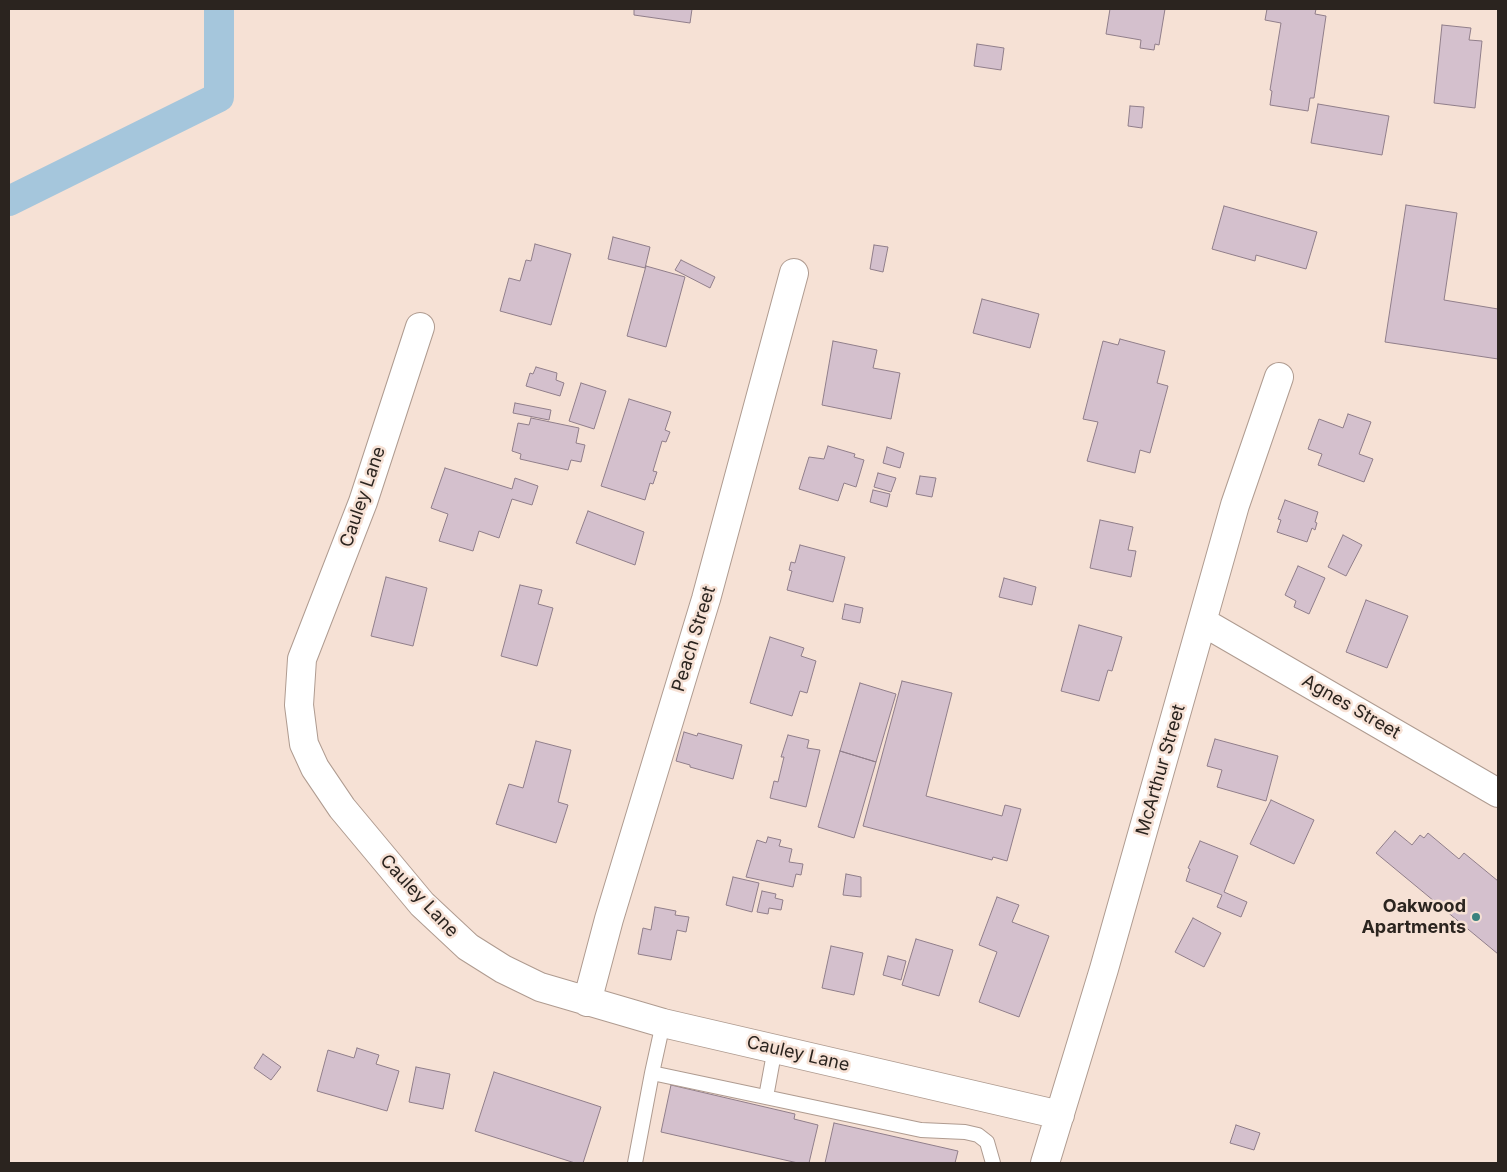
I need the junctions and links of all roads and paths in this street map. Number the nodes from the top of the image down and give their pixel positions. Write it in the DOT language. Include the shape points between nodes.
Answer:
graph roads {
  1 [pos="794,273"];
  2 [pos="420,327"];
  3 [pos="1279,377"];
  4 [pos="1203,622"];
  5 [pos="1498,793"];
  6 [pos="587,1002"];
  7 [pos="663,1023"];
  8 [pos="775,1048"];
  9 [pos="652,1073"];
  10 [pos="766,1097"];
  11 [pos="1060,1115"];
  12 [pos="634,1163"];
  13 [pos="993,1163"];
  14 [pos="1045,1163"];
  1 -- 6 [label="street, Peach Street" via="706,599"];
  2 -- 6 [label="street, Cauley Lane" via="362,502 302,659 299,705 304,744 315,768 342,808 422,904 468,947 540,987"];
  3 -- 4 [label="street, McArthur Street" via="1235,505"];
  4 -- 5 [label="street, Agnes Street"];
  4 -- 11 [label="street, McArthur Street"];
  6 -- 7 [label="street, Cauley Lane"];
  7 -- 8 [label="street, Cauley Lane"];
  7 -- 9 [label="lane"];
  8 -- 10 [label="lane"];
  8 -- 11 [label="street, Cauley Lane"];
  9 -- 10 [label="lane"];
  9 -- 12 [label="lane"];
  10 -- 13 [label="lane" via="922,1130 978,1135 987,1142"];
  11 -- 14 [label="street, McArthur Street"];
}
